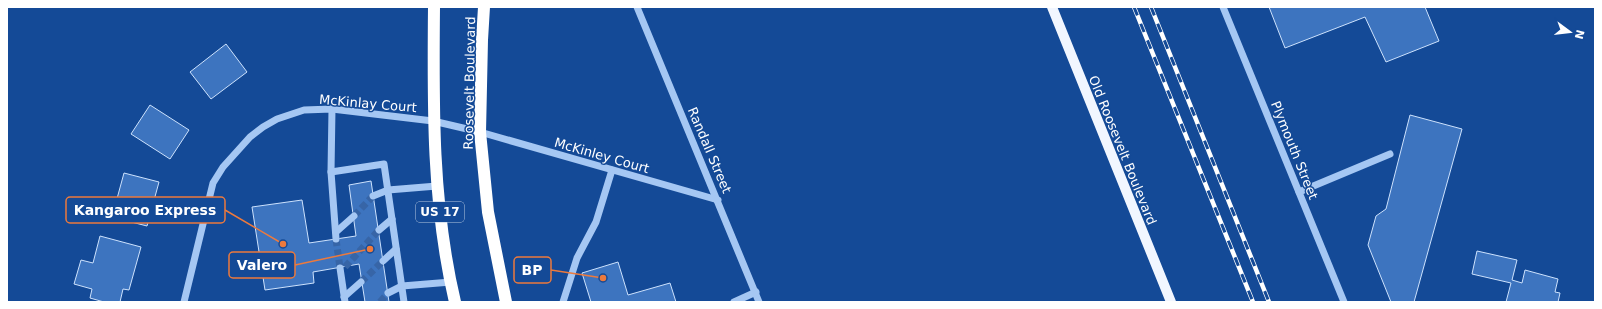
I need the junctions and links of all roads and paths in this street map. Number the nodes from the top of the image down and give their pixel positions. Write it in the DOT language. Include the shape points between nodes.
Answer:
graph roads {
  1 [pos="434,7"];
  2 [pos="484,7"];
  3 [pos="637,7"];
  4 [pos="1052,7"];
  5 [pos="1223,7"];
  6 [pos="332,109"];
  7 [pos="433,121"];
  8 [pos="480,132"];
  9 [pos="1390,154"];
  10 [pos="612,170"];
  11 [pos="331,172"];
  12 [pos="437,186"];
  13 [pos="388,190"];
  14 [pos="1299,192"];
  15 [pos="374,196"];
  16 [pos="718,200"];
  17 [pos="354,216"];
  18 [pos="392,219"];
  19 [pos="379,230"];
  20 [pos="396,249"];
  21 [pos="383,261"];
  22 [pos="342,269"];
  23 [pos="361,282"];
  24 [pos="451,282"];
  25 [pos="402,286"];
  26 [pos="756,292"];
  27 [pos="388,293"];
  28 [pos="345,300"];
  29 [pos="184,302"];
  30 [pos="404,302"];
  31 [pos="455,302"];
  32 [pos="506,302"];
  33 [pos="564,302"];
  34 [pos="734,302"];
  35 [pos="760,302"];
  36 [pos="1171,302"];
  37 [pos="1344,302"];
  1 -- 7 [label="highway, US 17"];
  2 -- 8 [label="highway, Roosevelt Boulevard"];
  3 -- 16 [label="street, Randall Street"];
  4 -- 36 [label="main road, Old Roosevelt Boulevard"];
  5 -- 14 [label="street, Plymouth Street"];
  6 -- 7 [label="street, McKinlay Court"];
  6 -- 11 [label="street"];
  6 -- 29 [label="street, McKinlay Court" via="304,110 277,119 250,137 223,167 213,183"];
  7 -- 8 [label="street, McKinlay Court"];
  7 -- 12 [label="highway, US 17"];
  8 -- 10 [label="street, McKinley Court"];
  8 -- 32 [label="highway, Roosevelt Boulevard" via="488,212"];
  9 -- 14 [label="street"];
  10 -- 16 [label="street, McKinley Court"];
  10 -- 33 [label="street" via="596,222 577,258"];
  11 -- 13 [label="street" via="384,164"];
  11 -- 17 [label="street" via="336,236"];
  12 -- 13 [label="street"];
  12 -- 24 [label="highway, US 17"];
  13 -- 15 [label="street"];
  13 -- 18 [label="street"];
  14 -- 37 [label="street, Plymouth Street"];
  16 -- 26 [label="street, Randall Street"];
  18 -- 19 [label="street"];
  18 -- 20 [label="street"];
  20 -- 21 [label="street"];
  20 -- 25 [label="street"];
  22 -- 28 [label="street"];
  23 -- 28 [label="street"];
  24 -- 25 [label="street"];
  24 -- 31 [label="highway, US 17"];
  25 -- 27 [label="street"];
  25 -- 30 [label="street"];
  26 -- 34 [label="street"];
  26 -- 35 [label="street, Randall Street"];
}
